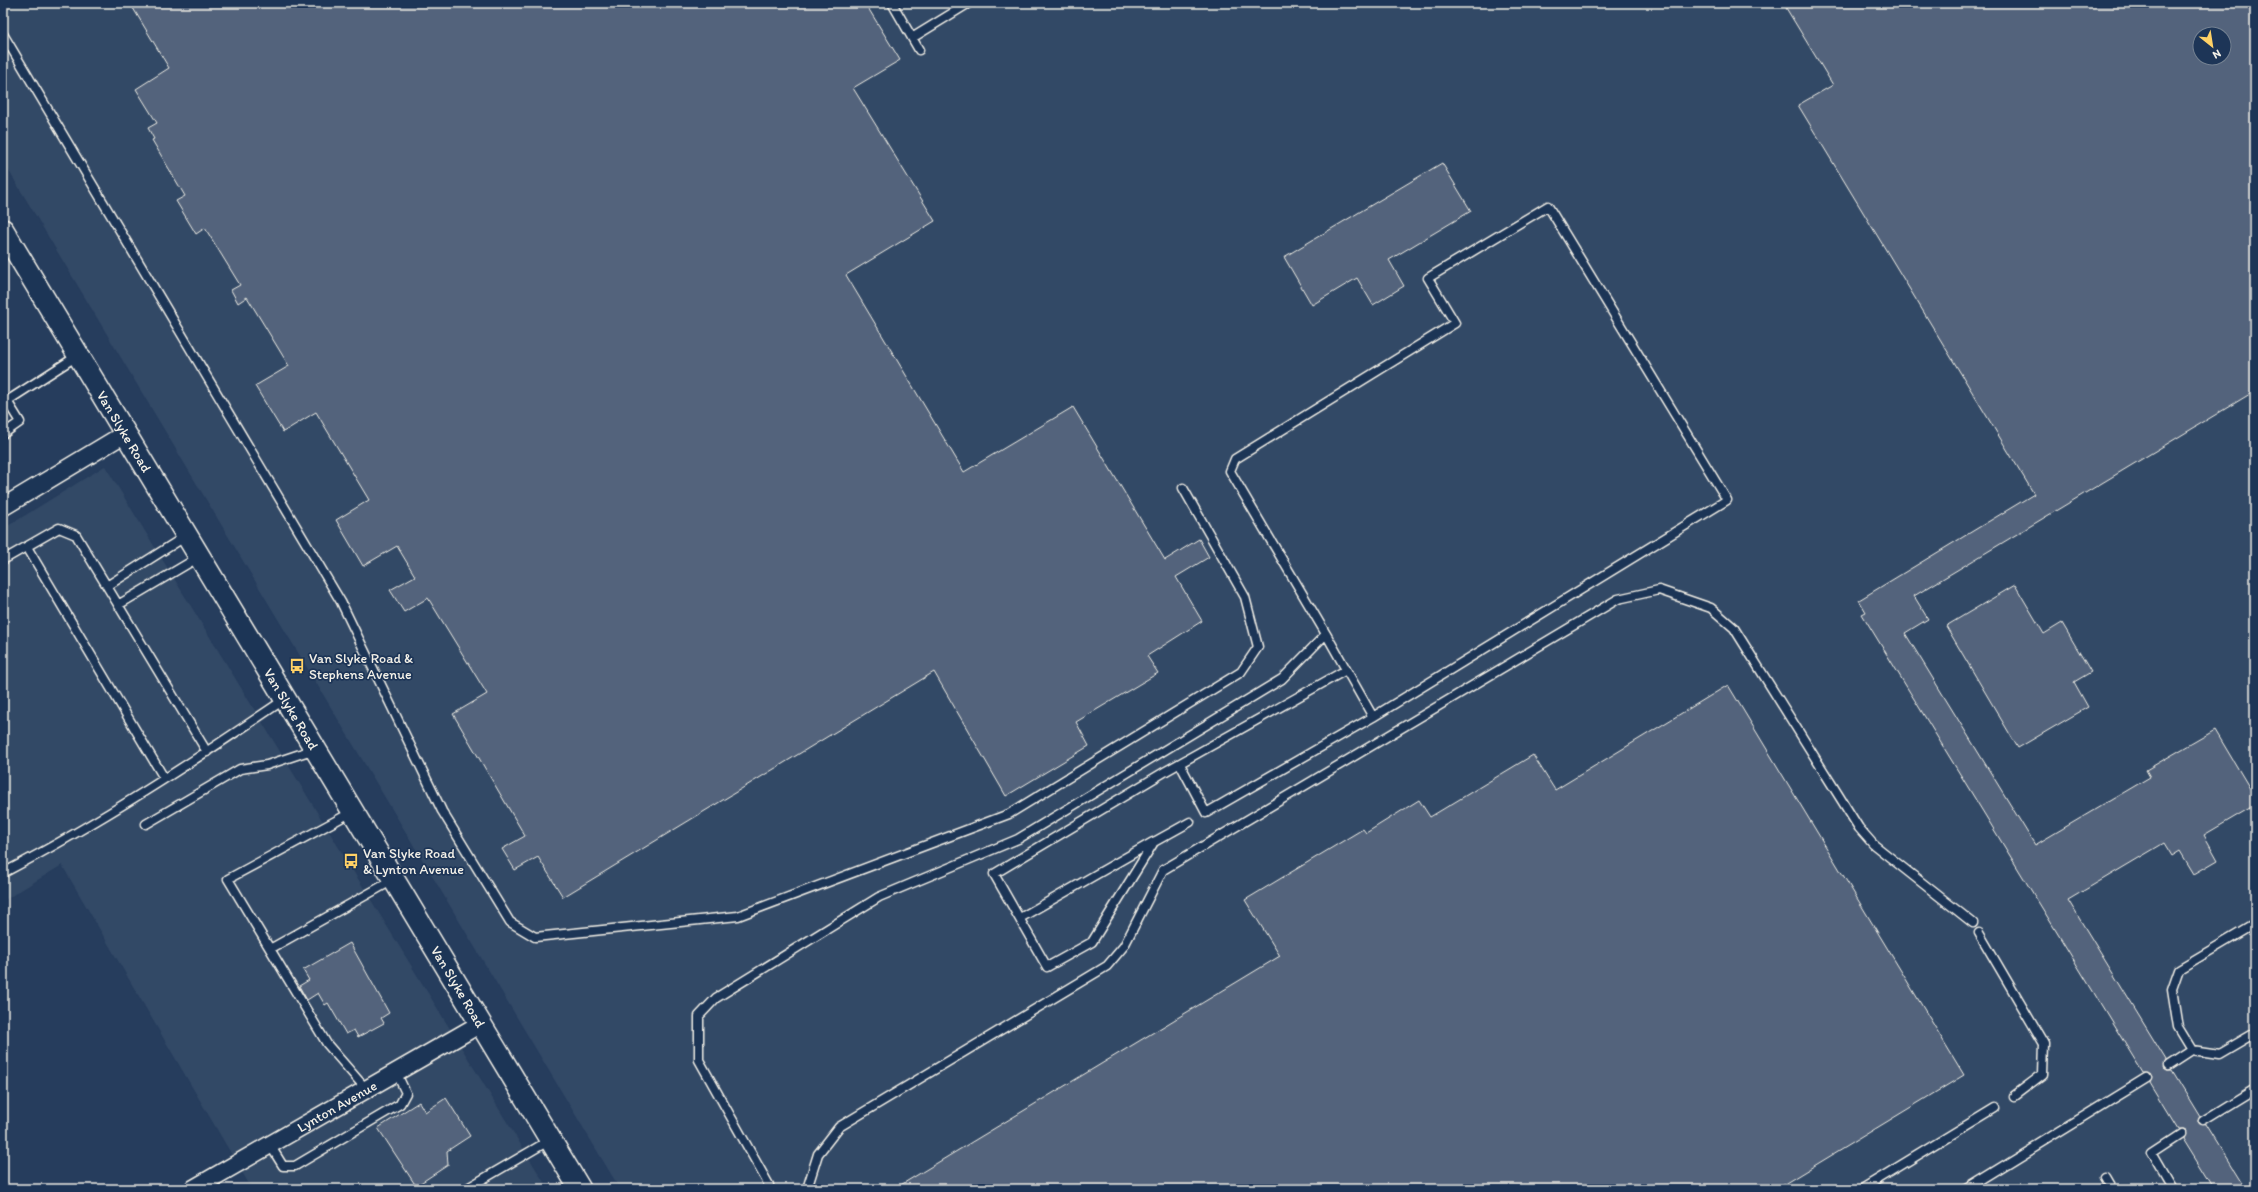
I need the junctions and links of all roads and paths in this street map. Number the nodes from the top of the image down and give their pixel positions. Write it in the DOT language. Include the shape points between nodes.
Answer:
graph roads {
  1 [pos="892,3"];
  2 [pos="969,3"];
  3 [pos="3,34"];
  4 [pos="912,38"];
  5 [pos="919,50"];
  6 [pos="3,231"];
  7 [pos="79,355"];
  8 [pos="126,433"];
  9 [pos="3,434"];
  10 [pos="1183,488"];
  11 [pos="3,507"];
  12 [pos="187,535"];
  13 [pos="27,547"];
  14 [pos="199,557"];
  15 [pos="3,560"];
  16 [pos="107,586"];
  17 [pos="118,605"];
  18 [pos="1326,634"];
  19 [pos="1346,670"];
  20 [pos="285,698"];
  21 [pos="1373,717"];
  22 [pos="316,749"];
  23 [pos="207,752"];
  24 [pos="1180,764"];
  25 [pos="164,778"];
  26 [pos="353,811"];
  27 [pos="1190,822"];
  28 [pos="146,824"];
  29 [pos="1154,842"];
  30 [pos="3,873"];
  31 [pos="393,879"];
  32 [pos="1020,918"];
  33 [pos="1973,923"];
  34 [pos="2255,924"];
  35 [pos="1979,933"];
  36 [pos="270,949"];
  37 [pos="480,1024"];
  38 [pos="2255,1033"];
  39 [pos="2192,1050"];
  40 [pos="2169,1065"];
  41 [pos="396,1072"];
  42 [pos="2146,1078"];
  43 [pos="2255,1089"];
  44 [pos="366,1090"];
  45 [pos="2014,1096"];
  46 [pos="1995,1108"];
  47 [pos="2203,1121"];
  48 [pos="2180,1134"];
  49 [pos="550,1140"];
  50 [pos="270,1144"];
  51 [pos="2105,1177"];
  52 [pos="193,1189"];
  53 [pos="466,1189"];
  54 [pos="580,1189"];
  55 [pos="769,1189"];
  56 [pos="807,1189"];
  57 [pos="1862,1189"];
  58 [pos="1966,1189"];
  59 [pos="2112,1189"];
  60 [pos="2172,1189"];
  1 -- 4 [label="lane"];
  2 -- 4 [label="lane"];
  3 -- 10 [label="lane" via="341,602 442,812 510,922 535,937 738,916 1009,814 1241,672 1258,647 1245,597"];
  4 -- 5 [label="lane"];
  6 -- 7 [label="street, Van Slyke Road"];
  7 -- 8 [label="street, Van Slyke Road"];
  7 -- 9 [label="lane" via="7,401 20,422"];
  8 -- 11 [label="street"];
  8 -- 12 [label="street, Van Slyke Road"];
  12 -- 14 [label="street, Van Slyke Road"];
  12 -- 16 [label="lane"];
  13 -- 15 [label="lane"];
  13 -- 16 [label="lane" via="59,528 76,535"];
  13 -- 25 [label="lane"];
  14 -- 17 [label="lane"];
  14 -- 20 [label="street, Van Slyke Road"];
  16 -- 17 [label="lane"];
  17 -- 23 [label="lane"];
  18 -- 19 [label="lane"];
  18 -- 21 [label="lane" via="1230,471 1235,459 1455,323 1428,278 1548,206 1727,500"];
  18 -- 55 [label="lane" via="1282,679 1018,839 879,897 716,998 699,1016 699,1060"];
  19 -- 21 [label="lane"];
  19 -- 24 [label="lane"];
  20 -- 22 [label="street, Van Slyke Road"];
  20 -- 23 [label="lane"];
  21 -- 24 [label="lane" via="1206,813"];
  22 -- 26 [label="street, Van Slyke Road"];
  22 -- 28 [label="lane" via="267,765 240,769"];
  23 -- 25 [label="lane"];
  24 -- 32 [label="lane" via="994,874"];
  25 -- 30 [label="lane" via="50,848"];
  26 -- 31 [label="street, Van Slyke Road"];
  26 -- 36 [label="lane" via="228,879"];
  27 -- 29 [label="lane"];
  29 -- 32 [label="lane"];
  29 -- 32 [label="lane" via="1092,942 1047,967"];
  31 -- 36 [label="lane"];
  31 -- 37 [label="street, Van Slyke Road"];
  33 -- 56 [label="lane" via="1873,844 1859,828 1734,628 1711,608 1659,590 1618,599 1163,870 1124,946 1107,966 839,1127 818,1154"];
  34 -- 39 [label="lane" via="2179,969 2172,989 2178,1027"];
  35 -- 45 [label="lane" via="2044,1044 2043,1074"];
  36 -- 44 [label="lane" via="327,1044"];
  37 -- 41 [label="street, Lynton Avenue"];
  37 -- 49 [label="street, Van Slyke Road"];
  38 -- 39 [label="lane" via="2219,1054"];
  39 -- 40 [label="lane"];
  41 -- 44 [label="street, Lynton Avenue"];
  41 -- 50 [label="lane" via="406,1093 400,1104 295,1166 283,1166"];
  42 -- 58 [label="lane"];
  43 -- 47 [label="lane"];
  44 -- 50 [label="street, Lynton Avenue"];
  46 -- 57 [label="lane"];
  48 -- 60 [label="lane" via="2151,1153"];
  49 -- 53 [label="lane"];
  49 -- 54 [label="street, Van Slyke Road"];
  50 -- 52 [label="street, Lynton Avenue"];
  51 -- 59 [label="lane"];
}
